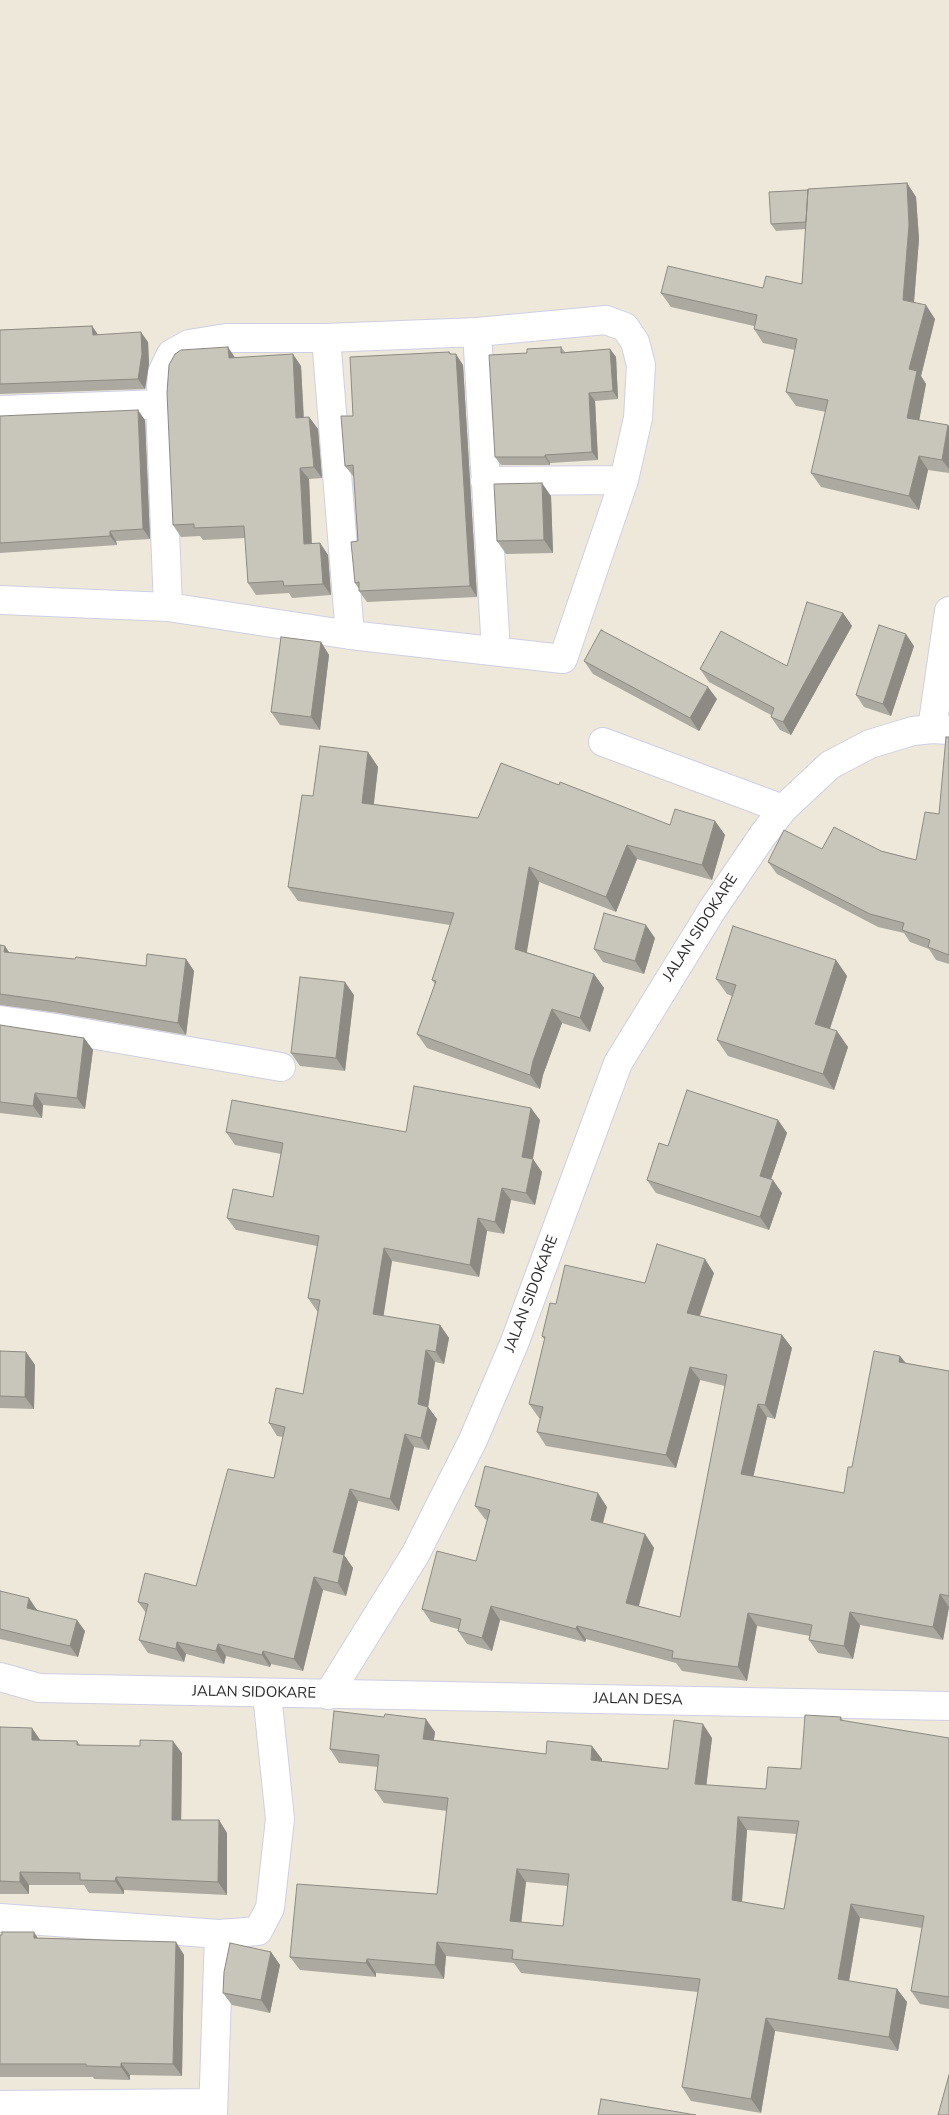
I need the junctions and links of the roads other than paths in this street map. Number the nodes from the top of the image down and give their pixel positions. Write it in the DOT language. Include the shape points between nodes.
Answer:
graph roads {
  1 [pos="477,332"];
  2 [pos="326,338"];
  3 [pos="160,404"];
  4 [pos="0,410"];
  5 [pos="624,480"];
  6 [pos="485,481"];
  7 [pos="0,600"];
  8 [pos="168,607"];
  9 [pos="949,611"];
  10 [pos="350,636"];
  11 [pos="496,651"];
  12 [pos="940,729"];
  13 [pos="603,742"];
  14 [pos="783,809"];
  15 [pos="0,1020"];
  16 [pos="281,1067"];
  17 [pos="0,1677"];
  18 [pos="39,1688"];
  19 [pos="267,1694"];
  20 [pos="328,1695"];
  21 [pos="0,1698"];
  22 [pos="949,1706"];
  23 [pos="0,1918"];
  24 [pos="219,1934"];
  25 [pos="0,2106"];
  26 [pos="213,2109"];
  1 -- 2 [label="street"];
  1 -- 5 [label="street" via="606,320 625,327 635,342 641,365 638,418"];
  1 -- 6 [label="street"];
  2 -- 3 [label="street" via="226,338 189,344 171,354 162,373"];
  2 -- 10 [label="street"];
  3 -- 4 [label="street"];
  3 -- 8 [label="street"];
  5 -- 6 [label="street"];
  5 -- 11 [label="street" via="563,659"];
  6 -- 11 [label="street"];
  7 -- 8 [label="street"];
  8 -- 10 [label="street"];
  9 -- 12 [label="street"];
  10 -- 11 [label="street"];
  12 -- 14 [label="street, JALAN SIDOKARE" via="913,731 870,744 830,766"];
  13 -- 14 [label="street"];
  14 -- 20 [label="street, JALAN SIDOKARE" via="712,910 618,1063 514,1344 473,1440 416,1555"];
  15 -- 16 [label="street"];
  17 -- 18 [label="street, JALAN SIDOKARE"];
  18 -- 19 [label="street, JALAN SIDOKARE"];
  18 -- 21 [label="street, JALAN SIDOKARE"];
  19 -- 20 [label="street, JALAN SIDOKARE"];
  19 -- 24 [label="street" via="280,1818 270,1908 258,1931"];
  20 -- 22 [label="street, JALAN DESA"];
  23 -- 24 [label="street"];
  24 -- 26 [label="street"];
  25 -- 26 [label="street"];
}
